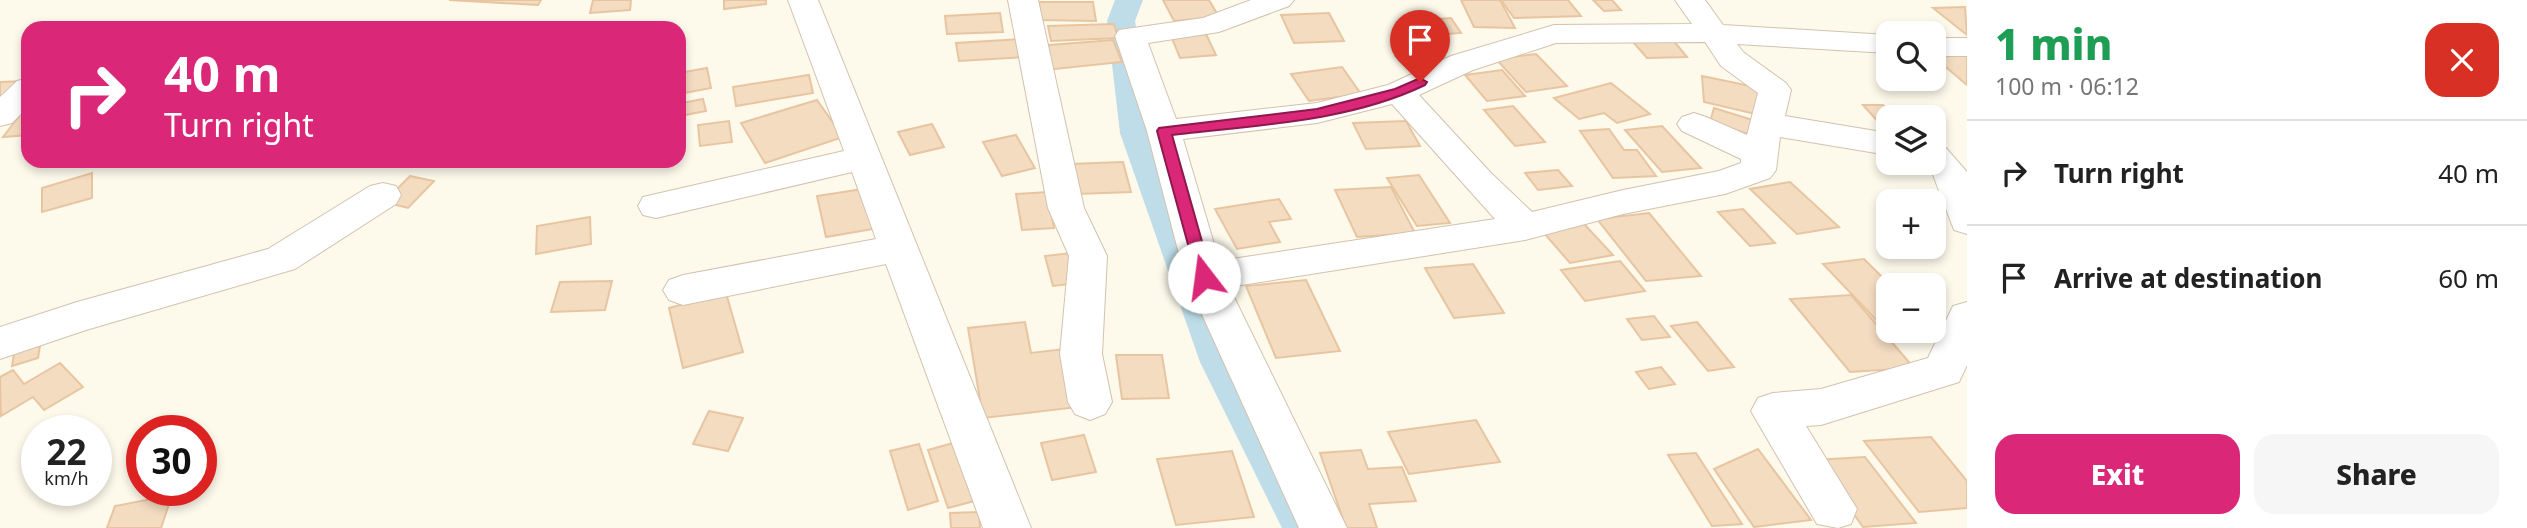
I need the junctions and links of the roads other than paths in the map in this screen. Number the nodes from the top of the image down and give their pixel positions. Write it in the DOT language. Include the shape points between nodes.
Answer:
graph roads {
  1 [pos="803,0"];
  2 [pos="1023,0"];
  3 [pos="1279,0"];
  4 [pos="1690,0"];
  5 [pos="1712,33"];
  6 [pos="1876,43"];
  7 [pos="1946,47"];
  8 [pos="1967,47"];
  9 [pos="1399,92"];
  10 [pos="21,95"];
  11 [pos="0,116"];
  12 [pos="1694,124"];
  13 [pos="1164,131"];
  14 [pos="1763,139"];
  15 [pos="1876,144"];
  16 [pos="863,158"];
  17 [pos="1946,168"];
  18 [pos="383,195"];
  19 [pos="656,206"];
  20 [pos="1967,221"];
  21 [pos="1525,227"];
  22 [pos="899,248"];
  23 [pos="1204,277"];
  24 [pos="683,290"];
  25 [pos="1965,326"];
  26 [pos="0,343"];
  27 [pos="1090,402"];
  28 [pos="1834,509"];
  29 [pos="1007,528"];
  30 [pos="1323,528"];
  1 -- 16 [label="street"];
  2 -- 27 [label="street" via="1066,208 1088,256 1081,354"];
  3 -- 13 [label="street" via="1208,26 1130,36"];
  4 -- 5 [label="street"];
  5 -- 6 [label="street"];
  5 -- 9 [label="street" via="1554,34 1475,58"];
  5 -- 14 [label="street" via="1732,59 1775,90"];
  7 -- 8 [label="street"];
  9 -- 13 [label="street" via="1317,113"];
  9 -- 21 [label="street"];
  10 -- 11 [label="street"];
  12 -- 14 [label="street"];
  13 -- 23 [label="street"];
  14 -- 15 [label="street"];
  14 -- 21 [label="street" via="1758,170 1725,182"];
  16 -- 19 [label="street"];
  16 -- 22 [label="street"];
  17 -- 20 [label="street"];
  18 -- 26 [label="street" via="281,259"];
  21 -- 23 [label="street"];
  22 -- 24 [label="street"];
  22 -- 29 [label="street"];
  23 -- 30 [label="street"];
  25 -- 28 [label="street" via="1944,370 1821,407 1773,411"];
}
